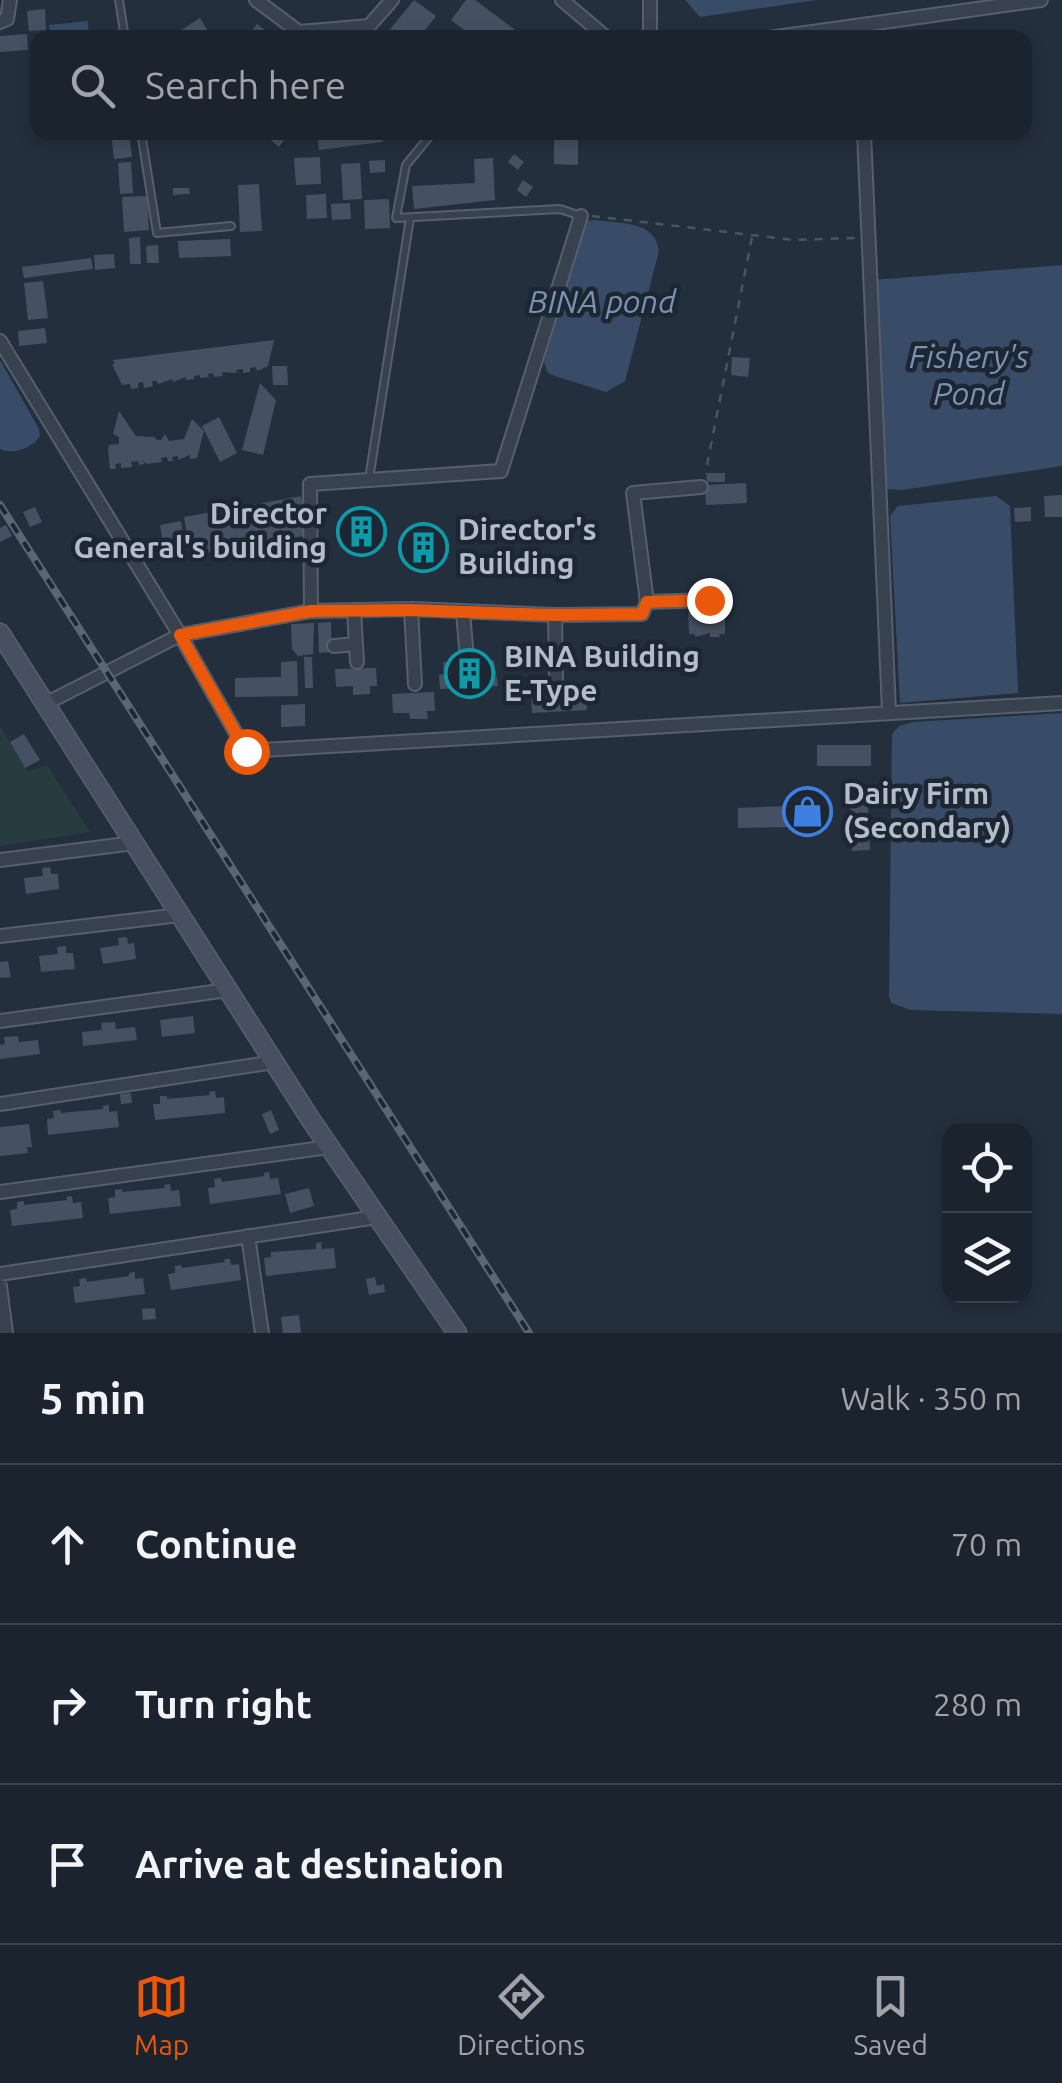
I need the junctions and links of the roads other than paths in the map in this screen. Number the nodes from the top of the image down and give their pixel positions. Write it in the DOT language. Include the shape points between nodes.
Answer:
graph roads {
  1 [pos="10,0"];
  2 [pos="119,0"];
  3 [pos="256,0"];
  4 [pos="392,0"];
  5 [pos="562,0"];
  6 [pos="650,0"];
  7 [pos="1040,0"];
  8 [pos="0,22"];
  9 [pos="125,30"];
  10 [pos="295,30"];
  11 [pos="368,30"];
  12 [pos="598,30"];
  13 [pos="650,30"];
  14 [pos="866,30"];
  15 [pos="142,140"];
  16 [pos="426,140"];
  17 [pos="864,140"];
  18 [pos="582,216"];
  19 [pos="410,218"];
  20 [pos="231,226"];
  21 [pos="0,341"];
  22 [pos="369,480"];
  23 [pos="701,487"];
  24 [pos="647,602"];
  25 [pos="354,610"];
  26 [pos="410,610"];
  27 [pos="710,610"];
  28 [pos="311,611"];
  29 [pos="463,612"];
  30 [pos="554,615"];
  31 [pos="0,633"];
  32 [pos="180,635"];
  33 [pos="356,644"];
  34 [pos="334,646"];
  35 [pos="467,660"];
  36 [pos="358,662"];
  37 [pos="556,678"];
  38 [pos="415,684"];
  39 [pos="1062,703"];
  40 [pos="45,704"];
  41 [pos="889,711"];
  42 [pos="134,843"];
  43 [pos="0,860"];
  44 [pos="180,915"];
  45 [pos="0,936"];
  46 [pos="228,990"];
  47 [pos="0,1021"];
  48 [pos="274,1062"];
  49 [pos="0,1104"];
  50 [pos="329,1146"];
  51 [pos="0,1192"];
  52 [pos="377,1217"];
  53 [pos="248,1236"];
  54 [pos="0,1274"];
  55 [pos="0,1286"];
  56 [pos="6,1333"];
  57 [pos="262,1333"];
  58 [pos="457,1333"];
  1 -- 8 [label="street" via="7,19"];
  2 -- 9 [label="lane"];
  3 -- 10 [label="street"];
  4 -- 11 [label="street"];
  5 -- 12 [label="street"];
  6 -- 13 [label="street"];
  7 -- 14 [label="street"];
  15 -- 20 [label="lane" via="157,234"];
  16 -- 19 [label="lane" via="406,165 396,218"];
  17 -- 41 [label="street"];
  18 -- 19 [label="lane" via="560,209"];
  18 -- 22 [label="street" via="501,471"];
  19 -- 22 [label="lane"];
  21 -- 32 [label="street"];
  22 -- 28 [label="street" via="310,484"];
  23 -- 24 [label="street" via="633,493"];
  24 -- 27 [label="street" via="709,600"];
  24 -- 30 [label="street" via="642,614"];
  25 -- 26 [label="street"];
  25 -- 28 [label="street"];
  25 -- 33 [label="street"];
  26 -- 29 [label="street"];
  26 -- 38 [label="street"];
  28 -- 32 [label="street"];
  29 -- 30 [label="street"];
  29 -- 35 [label="street"];
  30 -- 37 [label="street"];
  31 -- 40 [label="street"];
  32 -- 40 [label="street"];
  32 -- 41 [label="street" via="246,751"];
  33 -- 34 [label="street"];
  33 -- 36 [label="street"];
  39 -- 41 [label="street"];
  40 -- 42 [label="street"];
  42 -- 43 [label="street"];
  42 -- 44 [label="street"];
  44 -- 45 [label="street"];
  44 -- 46 [label="street"];
  46 -- 47 [label="street"];
  46 -- 48 [label="street"];
  48 -- 49 [label="street"];
  48 -- 50 [label="street"];
  50 -- 51 [label="street"];
  50 -- 52 [label="street"];
  52 -- 53 [label="street"];
  52 -- 58 [label="street"];
  53 -- 54 [label="street"];
  53 -- 57 [label="street"];
  55 -- 56 [label="street"];
}
